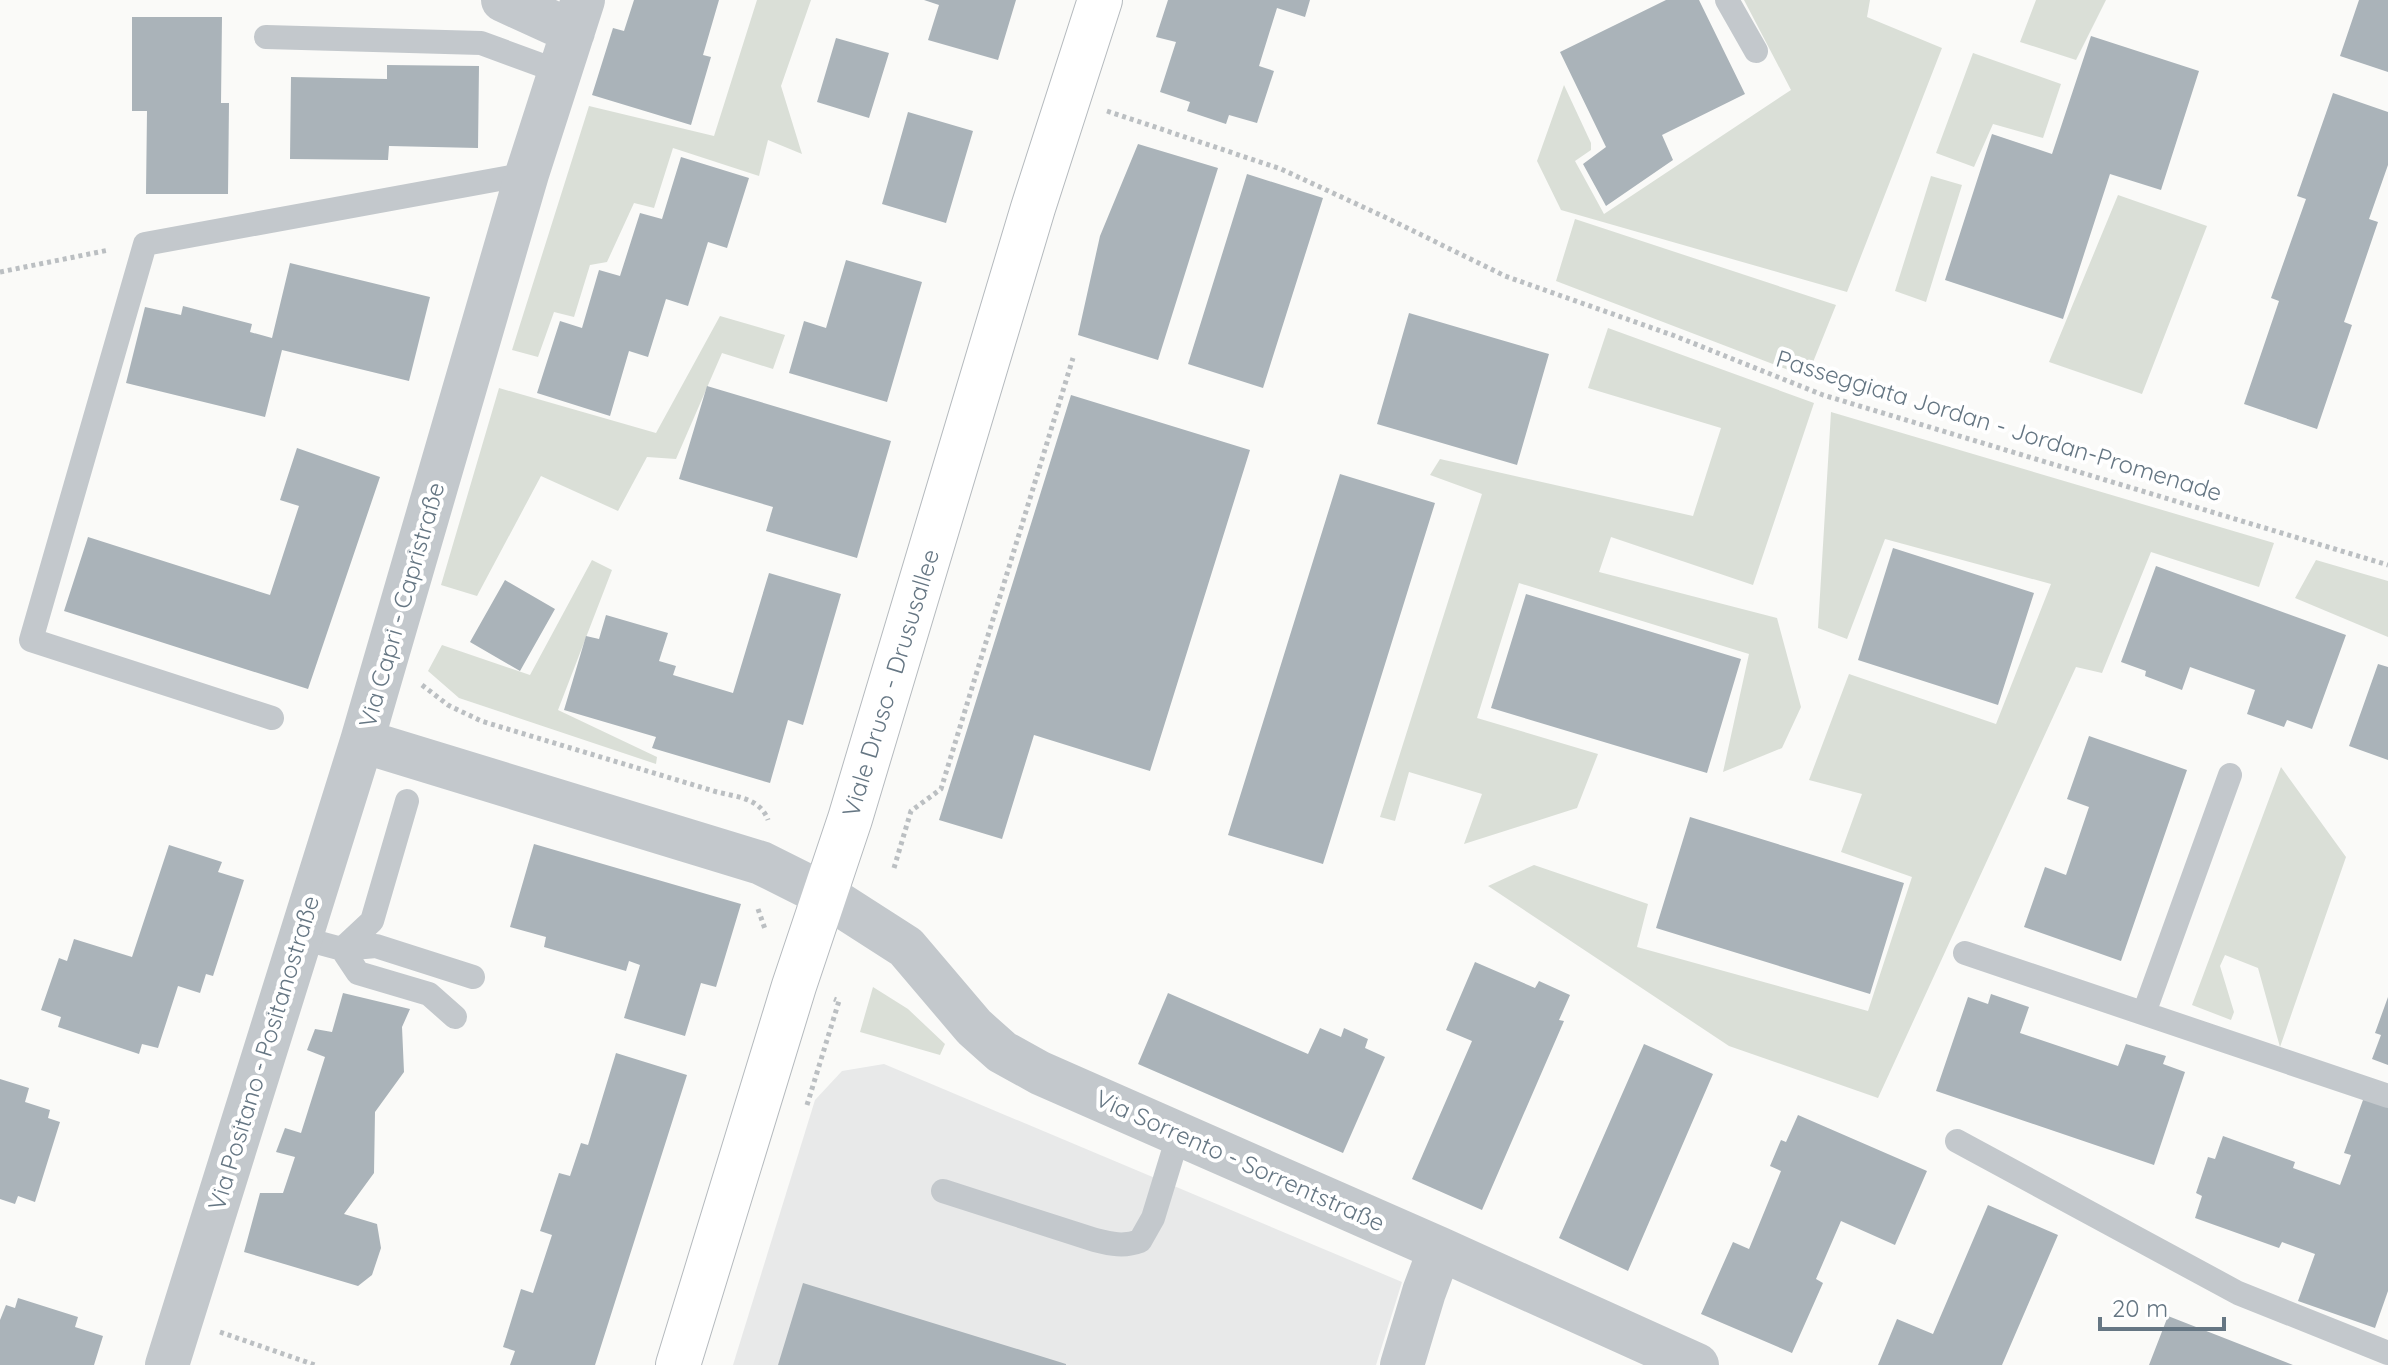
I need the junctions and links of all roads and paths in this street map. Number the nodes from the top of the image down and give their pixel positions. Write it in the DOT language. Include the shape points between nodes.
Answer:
graph roads {
  1 [pos="503,0"];
  2 [pos="1100,0"];
  3 [pos="1727,0"];
  4 [pos="572,34"];
  5 [pos="266,37"];
  6 [pos="1756,51"];
  7 [pos="1069,98"];
  8 [pos="527,174"];
  9 [pos="145,244"];
  10 [pos="0,272"];
  11 [pos="1073,358"];
  12 [pos="2388,565"];
  13 [pos="421,684"];
  14 [pos="272,718"];
  15 [pos="362,741"];
  16 [pos="2230,775"];
  17 [pos="407,801"];
  18 [pos="769,832"];
  19 [pos="894,868"];
  20 [pos="825,895"];
  21 [pos="756,904"];
  22 [pos="763,942"];
  23 [pos="322,944"];
  24 [pos="1965,953"];
  25 [pos="473,977"];
  26 [pos="2144,1013"];
  27 [pos="455,1017"];
  28 [pos="2388,1096"];
  29 [pos="1179,1133"];
  30 [pos="1957,1141"];
  31 [pos="943,1191"];
  32 [pos="1440,1249"];
  33 [pos="181,1319"];
  34 [pos="2388,1353"];
  35 [pos="167,1365"];
  36 [pos="315,1365"];
  37 [pos="678,1365"];
  38 [pos="1402,1365"];
  39 [pos="1697,1365"];
  1 -- 4 [label="street"];
  2 -- 7 [label="main road, Viale Druso - Drususallee"];
  3 -- 6 [label="lane"];
  4 -- 5 [label="lane" via="481,43"];
  4 -- 8 [label="street, Via Capri - Capristraße"];
  7 -- 12 [label="path, Passeggiata Jordan - Jordan-Promenade" via="1281,169 1505,276 1823,395"];
  7 -- 20 [label="main road, Viale Druso - Drususallee"];
  8 -- 9 [label="lane"];
  8 -- 15 [label="street, Via Capri - Capristraße"];
  9 -- 10 [label="path"];
  9 -- 14 [label="lane" via="31,640"];
  11 -- 19 [label="path" via="941,789 911,811"];
  13 -- 18 [label="path" via="481,721 749,799 765,811"];
  15 -- 20 [label="street, Via Capri - Capristraße" via="761,863"];
  15 -- 23 [label="street, Via Positano - Positanostraße"];
  16 -- 26 [label="lane"];
  17 -- 23 [label="lane" via="372,921"];
  20 -- 29 [label="street, Via Sorrento - Sorrentstraße" via="906,947 1002,1052"];
  20 -- 37 [label="main road, Viale Druso - Drususallee"];
  21 -- 22 [label="path" via="765,927"];
  23 -- 25 [label="lane" via="376,946"];
  23 -- 27 [label="lane" via="358,973 429,994"];
  23 -- 33 [label="street, Via Positano - Positanostraße"];
  24 -- 26 [label="lane"];
  26 -- 28 [label="lane"];
  29 -- 31 [label="lane" via="1150,1225 1140,1241 1129,1245 1095,1240"];
  29 -- 32 [label="street, Via Sorrento - Sorrentstraße"];
  30 -- 34 [label="lane" via="2238,1293"];
  32 -- 38 [label="street"];
  32 -- 39 [label="street, Via Sorrento - Sorrentstraße"];
  33 -- 35 [label="street, Via Positano - Positanostraße"];
  33 -- 36 [label="path"];
}
